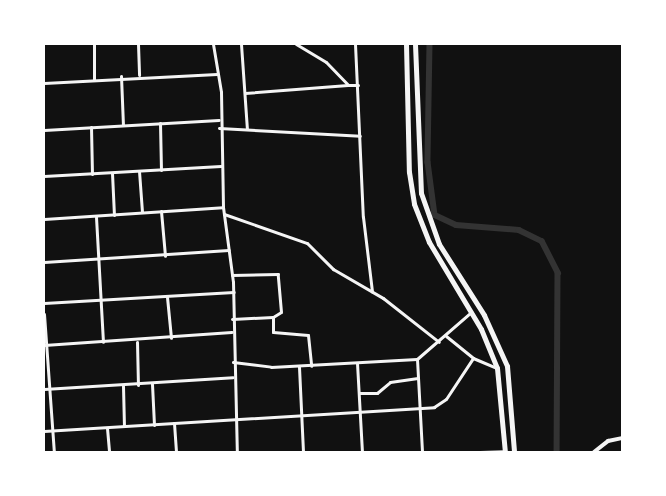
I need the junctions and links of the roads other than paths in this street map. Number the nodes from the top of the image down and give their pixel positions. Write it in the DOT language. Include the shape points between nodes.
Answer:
graph roads {
  1 [pos="94,44"];
  2 [pos="138,44"];
  3 [pos="213,44"];
  4 [pos="241,44"];
  5 [pos="296,44"];
  6 [pos="355,44"];
  7 [pos="406,44"];
  8 [pos="415,44"];
  9 [pos="217,74"];
  10 [pos="139,75"];
  11 [pos="121,76"];
  12 [pos="94,78"];
  13 [pos="44,83"];
  14 [pos="348,85"];
  15 [pos="358,85"];
  16 [pos="245,93"];
  17 [pos="219,120"];
  18 [pos="160,123"];
  19 [pos="123,125"];
  20 [pos="91,127"];
  21 [pos="219,128"];
  22 [pos="247,129"];
  23 [pos="44,130"];
  24 [pos="360,136"];
  25 [pos="221,166"];
  26 [pos="161,170"];
  27 [pos="139,171"];
  28 [pos="112,173"];
  29 [pos="92,174"];
  30 [pos="44,176"];
  31 [pos="223,207"];
  32 [pos="161,211"];
  33 [pos="142,212"];
  34 [pos="224,214"];
  35 [pos="114,215"];
  36 [pos="96,217"];
  37 [pos="44,220"];
  38 [pos="229,250"];
  39 [pos="165,256"];
  40 [pos="99,260"];
  41 [pos="44,262"];
  42 [pos="232,275"];
  43 [pos="372,291"];
  44 [pos="234,292"];
  45 [pos="167,297"];
  46 [pos="100,301"];
  47 [pos="44,303"];
  48 [pos="472,312"];
  49 [pos="44,314"];
  50 [pos="273,317"];
  51 [pos="232,319"];
  52 [pos="232,332"];
  53 [pos="446,336"];
  54 [pos="172,338"];
  55 [pos="103,342"];
  56 [pos="137,342"];
  57 [pos="439,342"];
  58 [pos="46,345"];
  59 [pos="474,358"];
  60 [pos="417,359"];
  61 [pos="233,362"];
  62 [pos="357,363"];
  63 [pos="310,366"];
  64 [pos="299,367"];
  65 [pos="497,368"];
  66 [pos="233,377"];
  67 [pos="418,378"];
  68 [pos="152,384"];
  69 [pos="138,385"];
  70 [pos="123,386"];
  71 [pos="51,388"];
  72 [pos="44,389"];
  73 [pos="359,393"];
  74 [pos="420,408"];
  75 [pos="360,411"];
  76 [pos="301,415"];
  77 [pos="235,420"];
  78 [pos="174,424"];
  79 [pos="154,425"];
  80 [pos="124,426"];
  81 [pos="107,428"];
  82 [pos="54,430"];
  83 [pos="44,431"];
  84 [pos="622,438"];
  85 [pos="54,452"];
  86 [pos="108,452"];
  87 [pos="176,452"];
  88 [pos="237,452"];
  89 [pos="303,452"];
  90 [pos="362,452"];
  91 [pos="422,452"];
  92 [pos="480,452"];
  93 [pos="505,452"];
  94 [pos="514,452"];
  95 [pos="594,452"];
  1 -- 12 [label="street"];
  2 -- 10 [label="street"];
  3 -- 9 [label="street"];
  4 -- 16 [label="street"];
  5 -- 14 [label="street" via="326,62"];
  6 -- 15 [label="street"];
  7 -- 48 [label="highway" via="409,172 414,204 432,248"];
  8 -- 94 [label="highway" via="422,199 439,244 484,315 505,359 512,390"];
  9 -- 10 [label="street"];
  9 -- 17 [label="street"];
  10 -- 11 [label="street"];
  11 -- 12 [label="street"];
  11 -- 19 [label="street"];
  12 -- 13 [label="street"];
  14 -- 15 [label="street"];
  14 -- 16 [label="street"];
  15 -- 24 [label="street"];
  16 -- 22 [label="street"];
  17 -- 18 [label="street"];
  17 -- 21 [label="street"];
  18 -- 19 [label="street"];
  18 -- 26 [label="street"];
  19 -- 20 [label="street"];
  20 -- 23 [label="street"];
  20 -- 29 [label="street"];
  21 -- 22 [label="street"];
  21 -- 25 [label="street"];
  22 -- 24 [label="street"];
  24 -- 43 [label="street" via="363,217"];
  25 -- 26 [label="street"];
  25 -- 31 [label="street"];
  26 -- 27 [label="street"];
  27 -- 28 [label="street"];
  27 -- 33 [label="street"];
  28 -- 29 [label="street"];
  28 -- 35 [label="street"];
  29 -- 30 [label="street"];
  31 -- 32 [label="street"];
  31 -- 34 [label="street"];
  32 -- 33 [label="street"];
  32 -- 39 [label="street"];
  33 -- 35 [label="street"];
  34 -- 38 [label="street"];
  34 -- 43 [label="street" via="303,241 333,269"];
  35 -- 36 [label="street"];
  36 -- 37 [label="street"];
  36 -- 40 [label="street"];
  38 -- 39 [label="street"];
  38 -- 42 [label="street"];
  39 -- 40 [label="street"];
  40 -- 41 [label="street"];
  40 -- 46 [label="street"];
  42 -- 44 [label="street"];
  42 -- 50 [label="street" via="278,274 281,312"];
  43 -- 57 [label="street"];
  44 -- 45 [label="street"];
  44 -- 51 [label="street"];
  45 -- 46 [label="street"];
  45 -- 54 [label="street"];
  46 -- 47 [label="street"];
  46 -- 55 [label="street"];
  48 -- 53 [label="street"];
  48 -- 65 [label="highway"];
  49 -- 58 [label="street"];
  50 -- 51 [label="street"];
  50 -- 63 [label="street" via="273,332 308,335"];
  51 -- 52 [label="street"];
  52 -- 54 [label="street"];
  52 -- 61 [label="street"];
  53 -- 57 [label="street"];
  53 -- 59 [label="street"];
  54 -- 56 [label="street"];
  55 -- 56 [label="street"];
  55 -- 58 [label="street"];
  56 -- 69 [label="street"];
  57 -- 60 [label="street"];
  58 -- 71 [label="street"];
  59 -- 65 [label="street"];
  59 -- 74 [label="street" via="446,399"];
  60 -- 62 [label="street"];
  60 -- 67 [label="street"];
  61 -- 64 [label="street"];
  61 -- 66 [label="street"];
  62 -- 63 [label="street"];
  62 -- 73 [label="street"];
  63 -- 64 [label="street"];
  64 -- 76 [label="street"];
  65 -- 93 [label="highway"];
  66 -- 68 [label="street"];
  66 -- 77 [label="street"];
  67 -- 73 [label="street" via="390,382 377,393"];
  67 -- 74 [label="street"];
  68 -- 69 [label="street"];
  68 -- 79 [label="street"];
  69 -- 70 [label="street"];
  70 -- 71 [label="street"];
  70 -- 80 [label="street"];
  71 -- 72 [label="street"];
  71 -- 82 [label="street"];
  73 -- 75 [label="street"];
  74 -- 75 [label="street"];
  74 -- 91 [label="street"];
  75 -- 76 [label="street"];
  75 -- 90 [label="street"];
  76 -- 77 [label="street"];
  76 -- 89 [label="street"];
  77 -- 78 [label="street"];
  77 -- 88 [label="street"];
  78 -- 79 [label="street"];
  78 -- 87 [label="street"];
  79 -- 80 [label="street"];
  80 -- 81 [label="street"];
  81 -- 82 [label="street"];
  81 -- 86 [label="street"];
  82 -- 83 [label="street"];
  82 -- 85 [label="street"];
  84 -- 95 [label="street" via="608,441"];
  92 -- 93 [label="street"];
}
